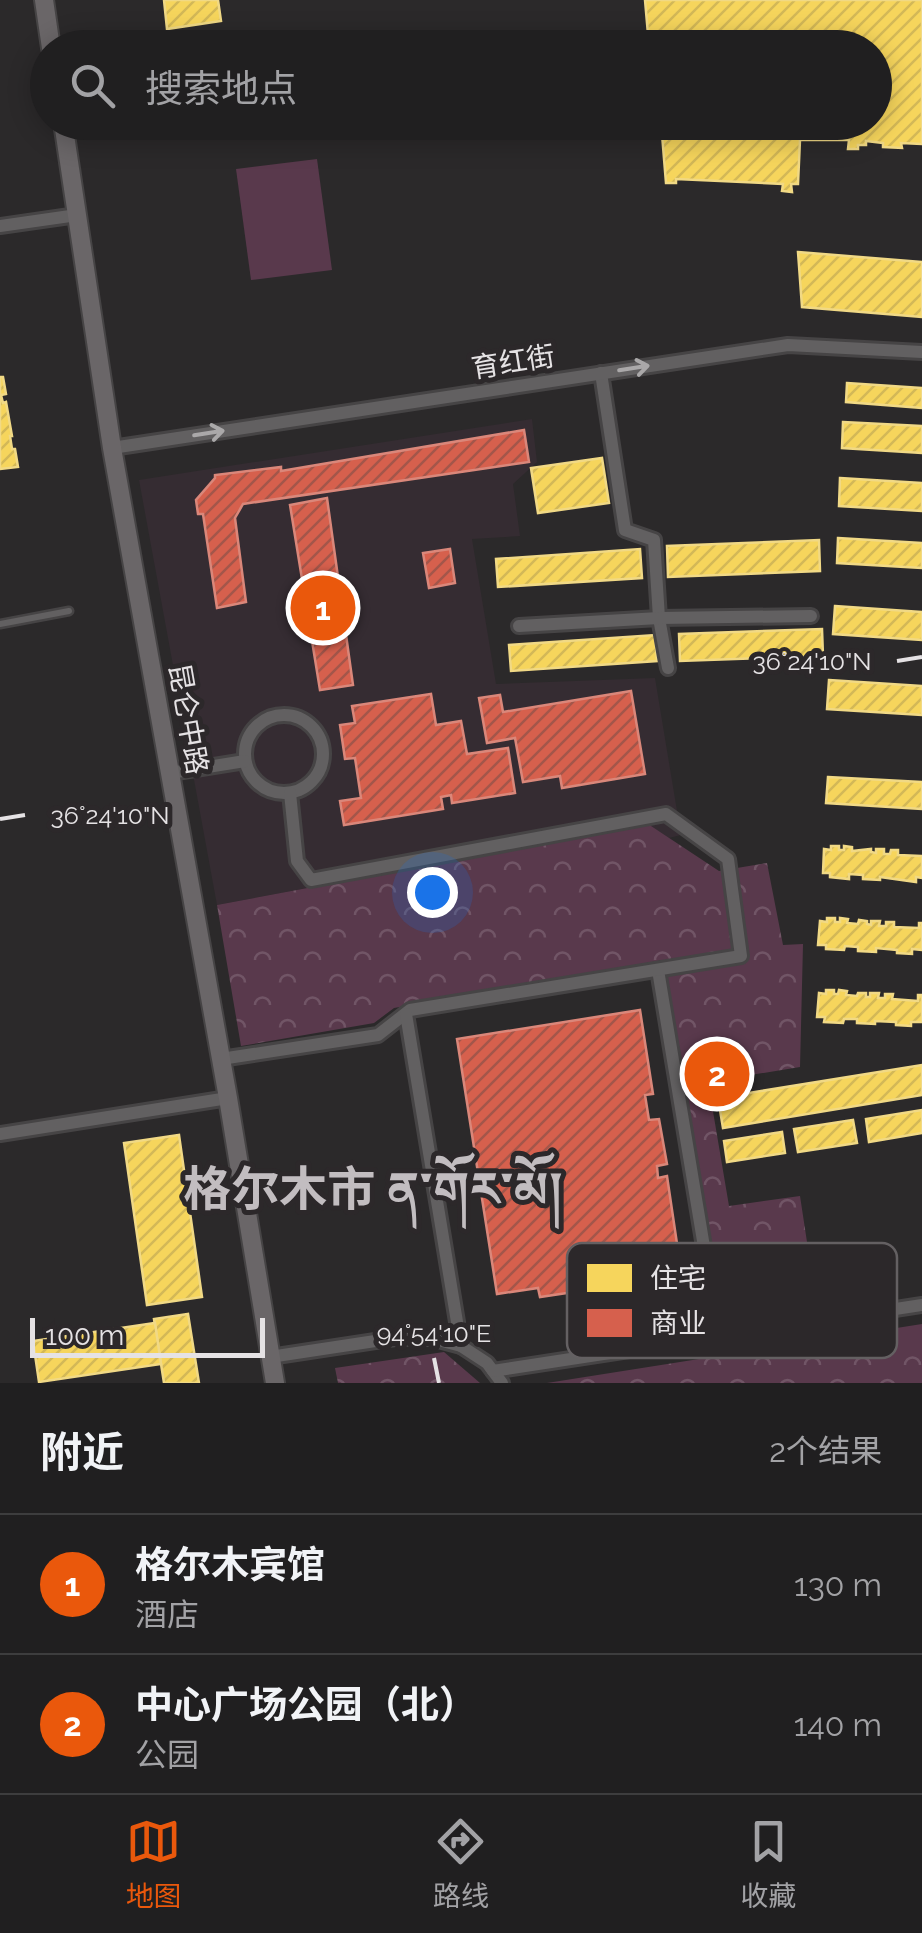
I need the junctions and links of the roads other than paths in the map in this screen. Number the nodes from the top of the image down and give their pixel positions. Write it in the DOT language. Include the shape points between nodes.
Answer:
graph roads {
  1 [pos="44,0"];
  2 [pos="48,30"];
  3 [pos="65,140"];
  4 [pos="77,215"];
  5 [pos="0,226"];
  6 [pos="922,352"];
  7 [pos="601,373"];
  8 [pos="112,448"];
  9 [pos="69,611"];
  10 [pos="811,616"];
  11 [pos="659,618"];
  12 [pos="0,624"];
  13 [pos="519,626"];
  14 [pos="668,668"];
  15 [pos="245,761"];
  16 [pos="170,773"];
  17 [pos="290,793"];
  18 [pos="658,970"];
  19 [pos="406,1014"];
  20 [pos="221,1059"];
  21 [pos="228,1098"];
  22 [pos="0,1134"];
  23 [pos="704,1243"];
  24 [pos="922,1305"];
  25 [pos="897,1309"];
  26 [pos="461,1346"];
  27 [pos="270,1357"];
  28 [pos="600,1358"];
  29 [pos="498,1377"];
  30 [pos="274,1383"];
  1 -- 2 [label="main road"];
  3 -- 4 [label="main road, 昆仑中路"];
  4 -- 5 [label="street"];
  4 -- 8 [label="main road, 昆仑中路"];
  7 -- 6 [label="street, 育红街, one-way" via="788,345"];
  8 -- 7 [label="street, 育红街, one-way"];
  7 -- 11 [label="street" via="626,530 654,540"];
  8 -- 16 [label="main road, 昆仑中路"];
  9 -- 12 [label="lane"];
  10 -- 11 [label="street"];
  11 -- 13 [label="street"];
  11 -- 14 [label="street"];
  15 -- 16 [label="street"];
  15 -- 17 [label="street" via="266,790"];
  15 -- 17 [label="street" via="249,737 266,720 304,720 321,741 321,768"];
  16 -- 20 [label="main road, 昆仑中路"];
  17 -- 18 [label="street" via="298,860 312,880 666,814 728,859 741,956"];
  18 -- 19 [label="street"];
  18 -- 23 [label="street"];
  19 -- 20 [label="street" via="378,1035"];
  19 -- 26 [label="street"];
  20 -- 21 [label="main road, 昆仑中路"];
  21 -- 22 [label="street"];
  21 -- 27 [label="main road, 昆仑中路"];
  24 -- 25 [label="street"];
  26 -- 27 [label="street" via="395,1338"];
  26 -- 29 [label="street"];
  27 -- 30 [label="main road, 昆仑中路"];
  28 -- 29 [label="street"];
}
